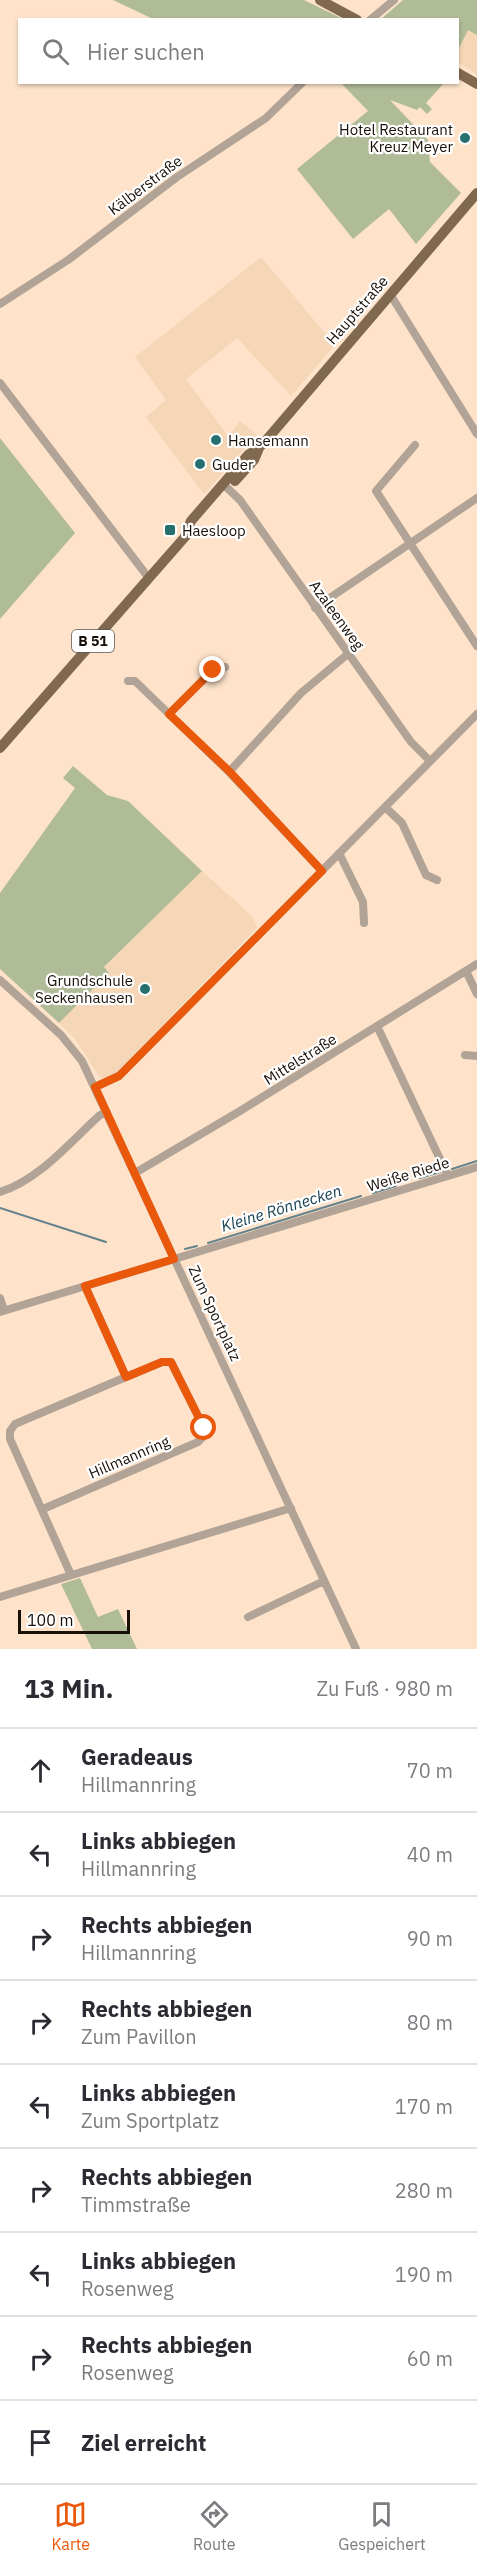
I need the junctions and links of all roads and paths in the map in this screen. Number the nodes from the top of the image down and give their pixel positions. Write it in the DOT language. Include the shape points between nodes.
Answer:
graph roads {
  1 [pos="320,0"];
  2 [pos="394,0"];
  3 [pos="353,18"];
  4 [pos="372,18"];
  5 [pos="459,74"];
  6 [pos="301,84"];
  7 [pos="477,84"];
  8 [pos="477,193"];
  9 [pos="390,294"];
  10 [pos="0,304"];
  11 [pos="0,383"];
  12 [pos="477,434"];
  13 [pos="415,445"];
  14 [pos="226,486"];
  15 [pos="477,498"];
  16 [pos="408,542"];
  17 [pos="148,577"];
  18 [pos="315,608"];
  19 [pos="477,646"];
  20 [pos="349,653"];
  21 [pos="225,667"];
  22 [pos="128,681"];
  23 [pos="169,714"];
  24 [pos="477,714"];
  25 [pos="0,748"];
  26 [pos="430,761"];
  27 [pos="230,772"];
  28 [pos="385,807"];
  29 [pos="339,853"];
  30 [pos="322,871"];
  31 [pos="437,880"];
  32 [pos="364,923"];
  33 [pos="477,964"];
  34 [pos="466,970"];
  35 [pos="0,980"];
  36 [pos="477,994"];
  37 [pos="377,1026"];
  38 [pos="465,1055"];
  39 [pos="477,1056"];
  40 [pos="95,1087"];
  41 [pos="107,1113"];
  42 [pos="477,1167"];
  43 [pos="135,1173"];
  44 [pos="448,1176"];
  45 [pos="0,1192"];
  46 [pos="174,1259"];
  47 [pos="85,1286"];
  48 [pos="0,1298"];
  49 [pos="2,1311"];
  50 [pos="126,1377"];
  51 [pos="291,1508"];
  52 [pos="43,1509"];
  53 [pos="71,1575"];
  54 [pos="324,1581"];
  55 [pos="0,1597"];
  56 [pos="248,1617"];
  57 [pos="356,1649"];
  1 -- 3 [label="main road"];
  2 -- 4 [label="street"];
  5 -- 7 [label="main road"];
  6 -- 10 [label="street, Kälberstraße" via="261,122"];
  8 -- 9 [label="main road, Hauptstraße / B 51"];
  9 -- 12 [label="street"];
  9 -- 14 [label="main road, Hauptstraße / B 51" via="260,448 248,455"];
  11 -- 17 [label="street"];
  13 -- 16 [label="street" via="376,491"];
  14 -- 17 [label="main road, Hauptstraße / B 51" via="191,521 186,533"];
  14 -- 18 [label="street, Azaleenweg" via="240,500"];
  15 -- 16 [label="street"];
  16 -- 18 [label="street"];
  16 -- 19 [label="street"];
  17 -- 25 [label="main road, Hauptstraße / B 51"];
  18 -- 20 [label="street, Azaleenweg"];
  20 -- 26 [label="street, Azaleenweg" via="411,741"];
  20 -- 27 [label="street" via="301,693"];
  21 -- 23 [label="street" via="213,670"];
  22 -- 23 [label="street" via="135,681"];
  23 -- 27 [label="street"];
  24 -- 26 [label="street"];
  26 -- 28 [label="street"];
  27 -- 30 [label="street"];
  28 -- 29 [label="street"];
  28 -- 31 [label="street" via="402,823 426,875"];
  29 -- 30 [label="street"];
  29 -- 32 [label="street" via="363,902"];
  30 -- 40 [label="street" via="119,1076"];
  33 -- 34 [label="street, Mittelstraße"];
  34 -- 36 [label="street"];
  34 -- 37 [label="street, Mittelstraße"];
  35 -- 40 [label="street, Zum Sportplatz" via="61,1035 82,1061"];
  37 -- 43 [label="street, Mittelstraße"];
  37 -- 44 [label="street"];
  38 -- 39 [label="street"];
  40 -- 41 [label="street, Zum Sportplatz"];
  41 -- 43 [label="street, Zum Sportplatz"];
  41 -- 45 [label="street" via="31,1177"];
  42 -- 44 [label="street, Weiße Riede"];
  43 -- 46 [label="street, Zum Sportplatz"];
  44 -- 46 [label="street, Weiße Riede"];
  46 -- 47 [label="street, Weiße Riede"];
  46 -- 51 [label="street, Zum Sportplatz"];
  47 -- 49 [label="street, Weiße Riede"];
  47 -- 50 [label="street"];
  48 -- 49 [label="street"];
  50 -- 52 [label="street, Hillmannring" via="15,1424 10,1431 10,1439"];
  50 -- 52 [label="street, Hillmannring" via="171,1362 204,1428 204,1436"];
  51 -- 53 [label="street"];
  51 -- 54 [label="street, Zum Sportplatz"];
  52 -- 53 [label="street, Hillmannring"];
  53 -- 55 [label="street"];
  54 -- 56 [label="street"];
  54 -- 57 [label="street, Zum Sportplatz"];
}
